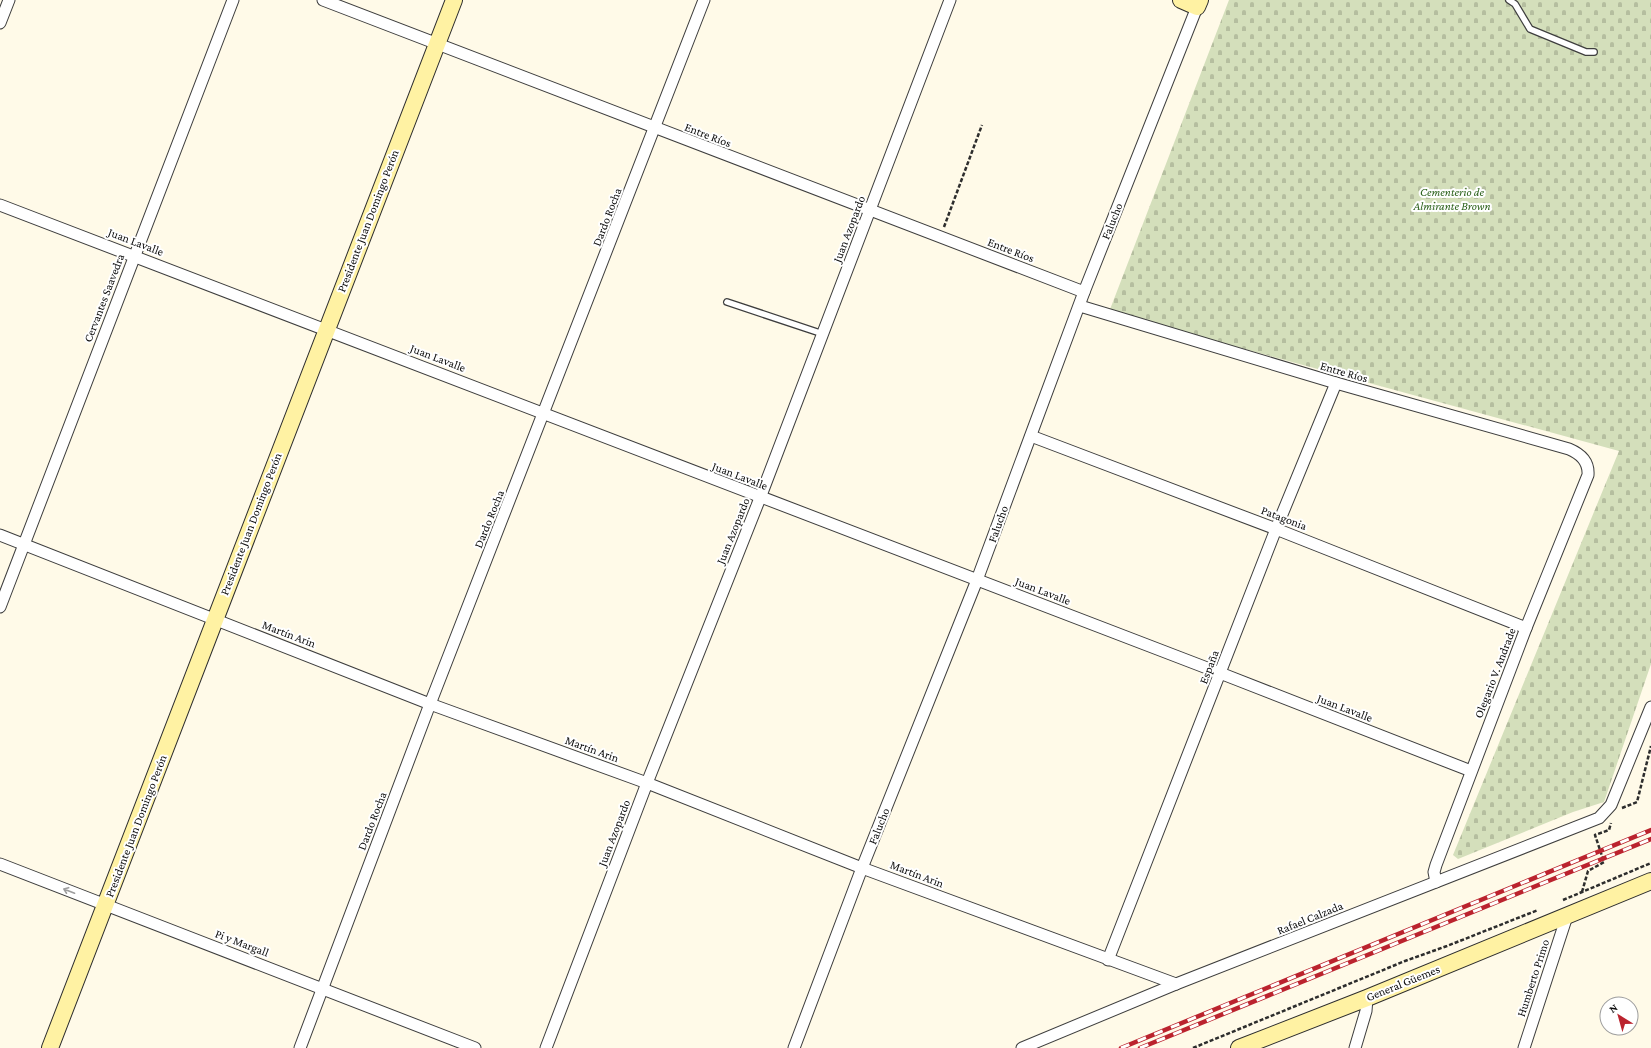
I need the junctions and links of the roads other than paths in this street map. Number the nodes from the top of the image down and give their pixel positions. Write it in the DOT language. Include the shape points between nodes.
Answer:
graph roads {
  1 [pos="9,0"];
  2 [pos="233,0"];
  3 [pos="323,0"];
  4 [pos="454,0"];
  5 [pos="704,0"];
  6 [pos="950,0"];
  7 [pos="1181,0"];
  8 [pos="1509,0"];
  9 [pos="1198,3"];
  10 [pos="0,23"];
  11 [pos="437,44"];
  12 [pos="1594,52"];
  13 [pos="655,128"];
  14 [pos="0,204"];
  15 [pos="870,210"];
  16 [pos="134,255"];
  17 [pos="1084,292"];
  18 [pos="727,302"];
  19 [pos="1080,306"];
  20 [pos="326,329"];
  21 [pos="823,334"];
  22 [pos="1336,383"];
  23 [pos="545,414"];
  24 [pos="1031,436"];
  25 [pos="1588,475"];
  26 [pos="760,498"];
  27 [pos="1276,529"];
  28 [pos="0,535"];
  29 [pos="24,544"];
  30 [pos="977,580"];
  31 [pos="0,607"];
  32 [pos="215,619"];
  33 [pos="1526,628"];
  34 [pos="1220,673"];
  35 [pos="430,704"];
  36 [pos="1651,707"];
  37 [pos="1471,771"];
  38 [pos="647,784"];
  39 [pos="0,864"];
  40 [pos="862,868"];
  41 [pos="1651,881"];
  42 [pos="1436,882"];
  43 [pos="106,905"];
  44 [pos="1572,914"];
  45 [pos="1108,960"];
  46 [pos="1176,984"];
  47 [pos="324,988"];
  48 [pos="1367,998"];
  49 [pos="50,1048"];
  50 [pos="300,1048"];
  51 [pos="475,1048"];
  52 [pos="546,1048"];
  53 [pos="794,1048"];
  54 [pos="1022,1048"];
  55 [pos="1239,1048"];
  56 [pos="1354,1048"];
  57 [pos="1524,1048"];
  1 -- 10 [label="street"];
  2 -- 16 [label="street, Cervantes Saavedra"];
  3 -- 11 [label="street, Entre Ríos"];
  4 -- 11 [label="street, Presidente Juan Domingo Perón"];
  5 -- 13 [label="street, Dardo Rocha"];
  6 -- 15 [label="street, Juan Azopardo"];
  7 -- 9 [label="street"];
  8 -- 12 [label="lane" via="1515,4 1530,29 1586,52"];
  9 -- 17 [label="street, Falucho"];
  11 -- 13 [label="street, Entre Ríos"];
  11 -- 20 [label="street, Presidente Juan Domingo Perón"];
  13 -- 15 [label="street, Entre Ríos"];
  13 -- 23 [label="street, Dardo Rocha"];
  14 -- 16 [label="street, Juan Lavalle"];
  15 -- 17 [label="street, Entre Ríos"];
  15 -- 21 [label="street, Juan Azopardo"];
  16 -- 20 [label="street, Juan Lavalle"];
  16 -- 29 [label="street, Cervantes Saavedra"];
  17 -- 19 [label="street, Falucho"];
  18 -- 21 [label="lane"];
  19 -- 22 [label="street, Entre Ríos"];
  19 -- 24 [label="street, Falucho"];
  20 -- 23 [label="street, Juan Lavalle"];
  20 -- 32 [label="street, Presidente Juan Domingo Perón"];
  21 -- 26 [label="street, Juan Azopardo"];
  22 -- 25 [label="street, Entre Ríos" via="1569,449 1586,462 1589,467"];
  22 -- 27 [label="street, España"];
  23 -- 26 [label="street, Juan Lavalle"];
  23 -- 35 [label="street, Dardo Rocha"];
  24 -- 27 [label="street, Patagonia"];
  24 -- 30 [label="street, Falucho"];
  25 -- 33 [label="street, Olegario V. Andrade"];
  26 -- 30 [label="street, Juan Lavalle"];
  26 -- 38 [label="street, Juan Azopardo"];
  27 -- 33 [label="street, Patagonia"];
  27 -- 34 [label="street, España"];
  28 -- 29 [label="street, Martín Arin"];
  29 -- 31 [label="street, Cervantes Saavedra"];
  29 -- 32 [label="street, Martín Arin"];
  30 -- 34 [label="street, Juan Lavalle"];
  30 -- 40 [label="street, Falucho"];
  32 -- 35 [label="street, Martín Arin"];
  32 -- 43 [label="street, Presidente Juan Domingo Perón"];
  33 -- 37 [label="street, Olegario V. Andrade"];
  34 -- 37 [label="street, Juan Lavalle"];
  34 -- 45 [label="street, España"];
  35 -- 38 [label="street, Martín Arin"];
  35 -- 47 [label="street, Dardo Rocha"];
  36 -- 42 [label="street, Rafael Calzada" via="1607,811 1599,818"];
  37 -- 42 [label="street, Olegario V. Andrade" via="1436,865"];
  38 -- 40 [label="street, Martín Arin"];
  38 -- 52 [label="street, Juan Azopardo"];
  43 -- 39 [label="street, Pi y Margall, one-way"];
  40 -- 45 [label="street, Martín Arin"];
  40 -- 53 [label="street, Falucho"];
  41 -- 44 [label="street, General Güemes"];
  42 -- 46 [label="street, Rafael Calzada"];
  43 -- 47 [label="street, Pi y Margall"];
  43 -- 49 [label="street, Presidente Juan Domingo Perón"];
  44 -- 48 [label="street, General Güemes"];
  44 -- 57 [label="street, Humberto Primo"];
  45 -- 46 [label="street, Martín Arin"];
  46 -- 54 [label="street, Rafael Calzada"];
  47 -- 50 [label="street, Dardo Rocha"];
  47 -- 51 [label="street, Pi y Margall"];
  48 -- 55 [label="street, General Güemes"];
  48 -- 56 [label="street" via="1366,1012"];
}
